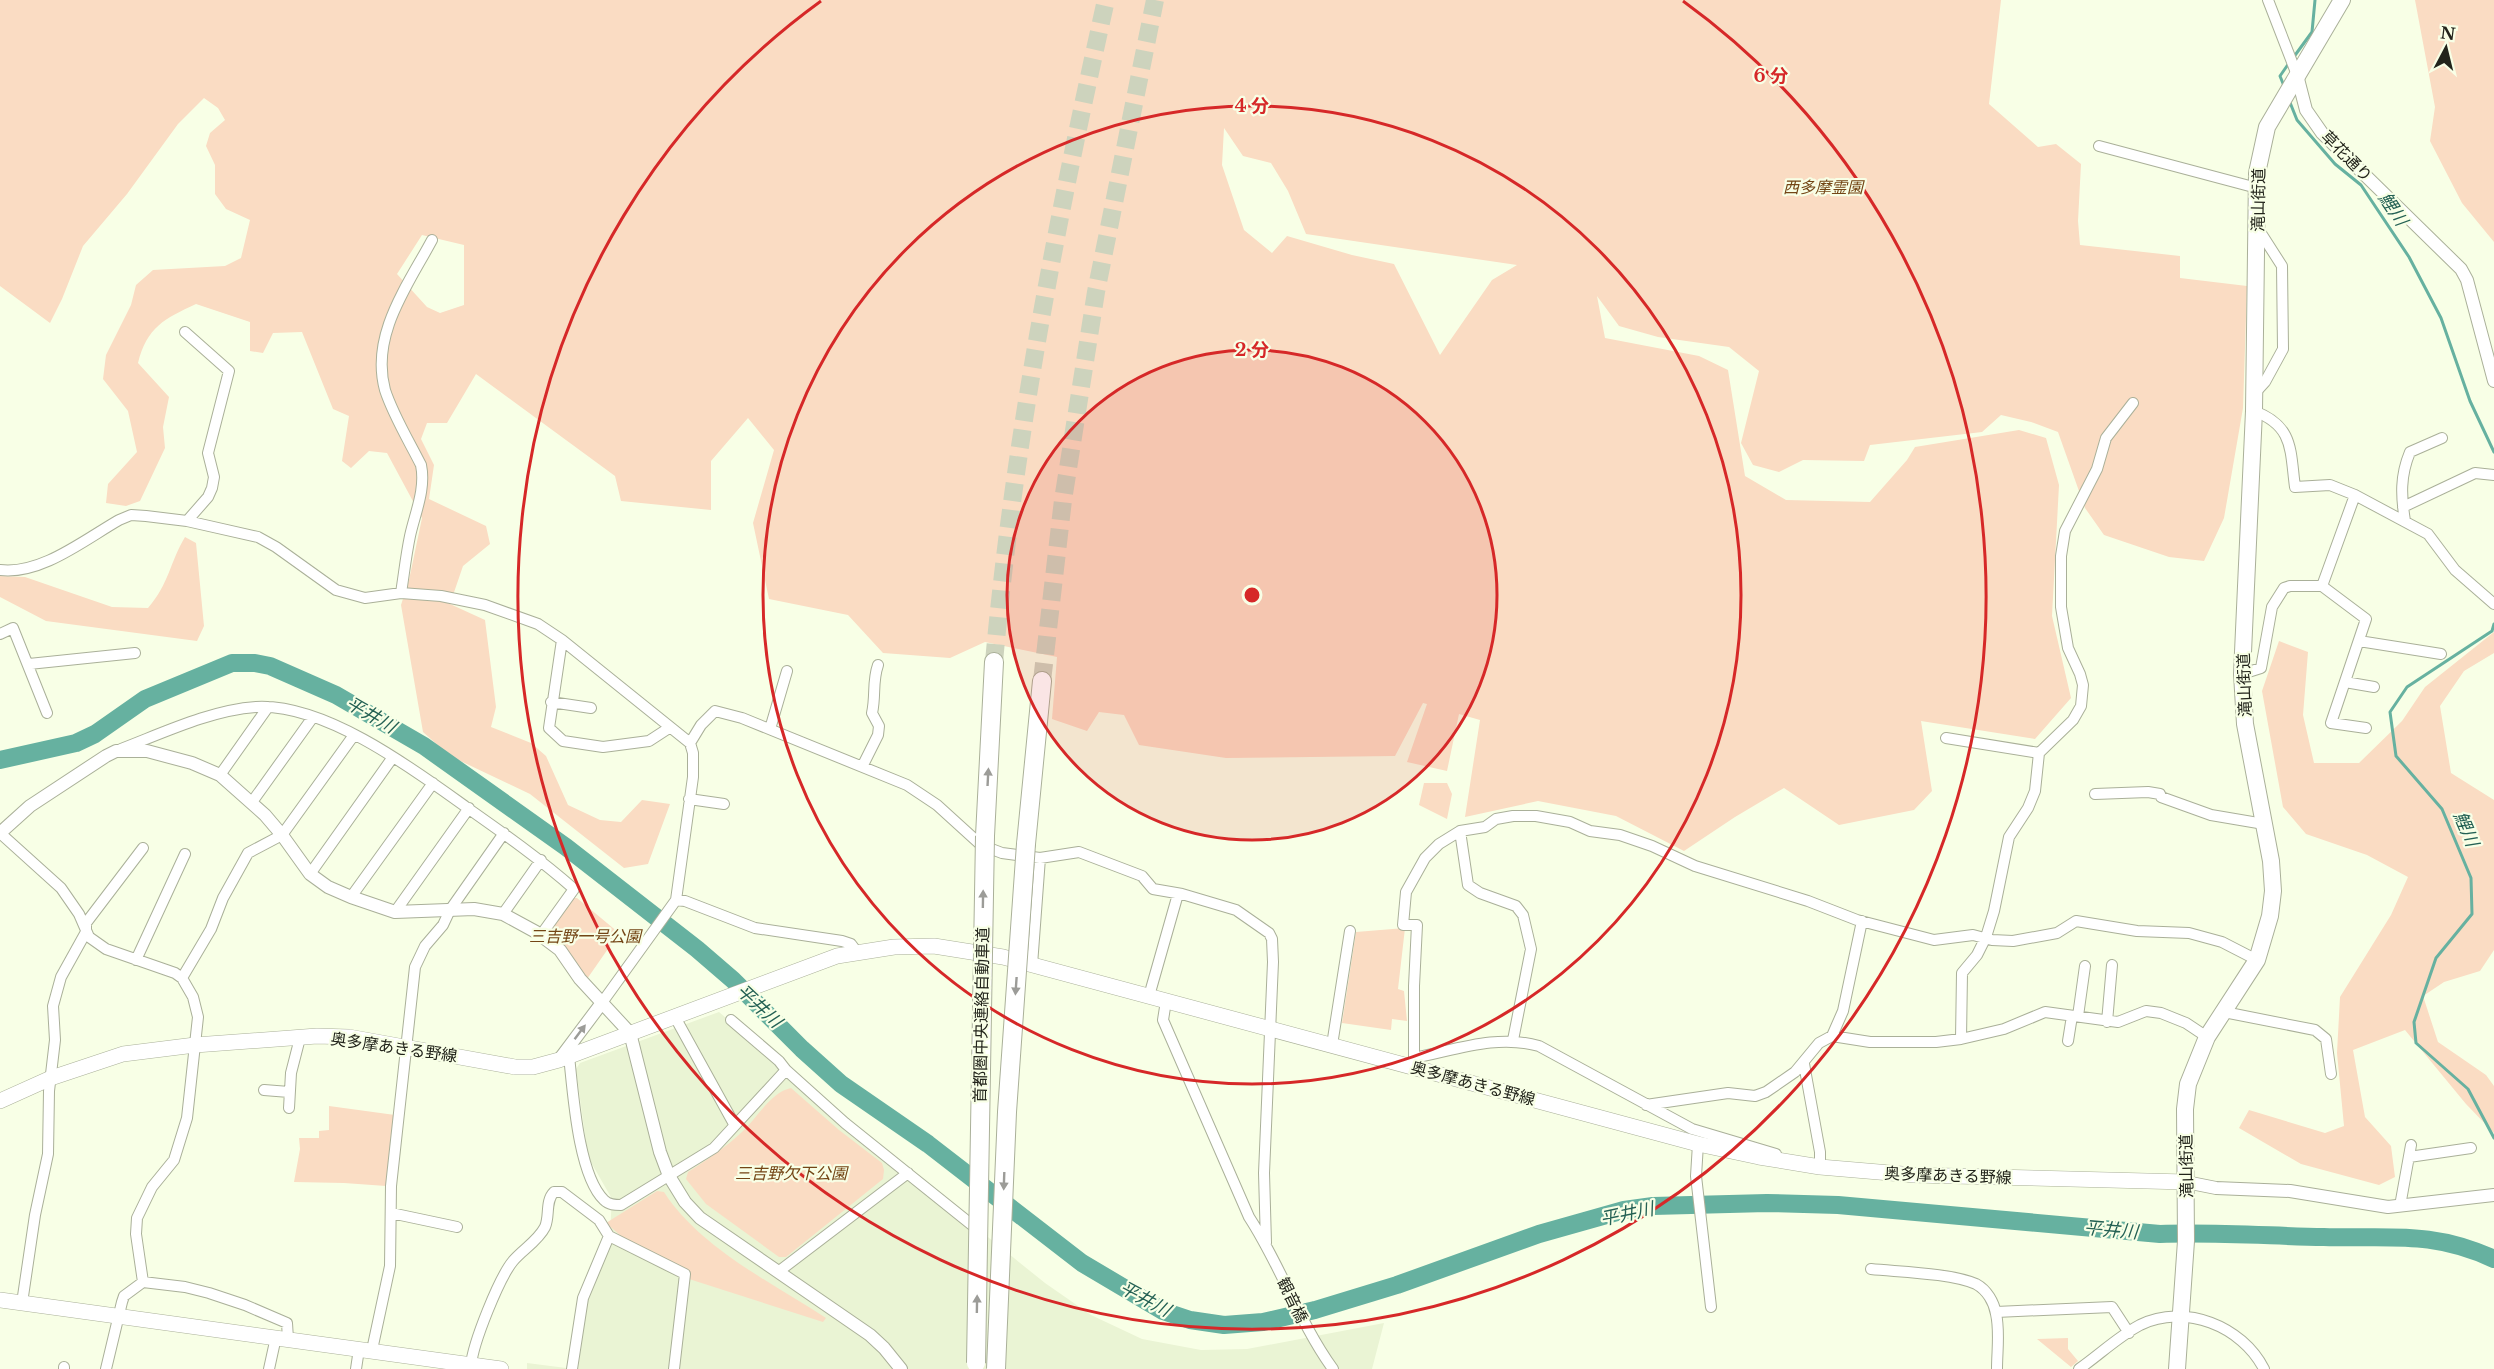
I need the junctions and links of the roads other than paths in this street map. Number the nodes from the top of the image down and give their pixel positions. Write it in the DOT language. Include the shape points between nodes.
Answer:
graph roads {
  1 [pos="2268,0"];
  2 [pos="2342,0"];
  3 [pos="2294,75"];
  4 [pos="2098,146"];
  5 [pos="2257,188"];
  6 [pos="2257,227"];
  7 [pos="432,240"];
  8 [pos="185,332"];
  9 [pos="2494,381"];
  10 [pos="2255,393"];
  11 [pos="2133,403"];
  12 [pos="2254,411"];
  13 [pos="2442,438"];
  14 [pos="2493,475"];
  15 [pos="2355,495"];
  16 [pos="2403,507"];
  17 [pos="187,521"];
  18 [pos="2405,521"];
  19 [pos="0,570"];
  20 [pos="2322,586"];
  21 [pos="401,593"];
  22 [pos="2494,604"];
  23 [pos="0,634"];
  24 [pos="562,640"];
  25 [pos="2359,641"];
  26 [pos="135,653"];
  27 [pos="2441,654"];
  28 [pos="994,662"];
  29 [pos="29,664"];
  30 [pos="878,665"];
  31 [pos="787,671"];
  32 [pos="2242,674"];
  33 [pos="1042,681"];
  34 [pos="2345,682"];
  35 [pos="2374,687"];
  36 [pos="551,702"];
  37 [pos="268,707"];
  38 [pos="591,708"];
  39 [pos="47,713"];
  40 [pos="313,717"];
  41 [pos="669,728"];
  42 [pos="2366,728"];
  43 [pos="770,729"];
  44 [pos="354,735"];
  45 [pos="1946,738"];
  46 [pos="690,743"];
  47 [pos="116,752"];
  48 [pos="2039,753"];
  49 [pos="393,757"];
  50 [pos="863,765"];
  51 [pos="220,775"];
  52 [pos="433,783"];
  53 [pos="2095,794"];
  54 [pos="689,799"];
  55 [pos="252,802"];
  56 [pos="724,804"];
  57 [pos="469,808"];
  58 [pos="5,824"];
  59 [pos="2264,824"];
  60 [pos="1460,831"];
  61 [pos="0,833"];
  62 [pos="504,833"];
  63 [pos="282,835"];
  64 [pos="143,848"];
  65 [pos="185,854"];
  66 [pos="1040,858"];
  67 [pos="541,860"];
  68 [pos="310,874"];
  69 [pos="1178,894"];
  70 [pos="351,897"];
  71 [pos="675,901"];
  72 [pos="450,910"];
  73 [pos="395,912"];
  74 [pos="503,914"];
  75 [pos="1862,921"];
  76 [pos="1350,931"];
  77 [pos="86,932"];
  78 [pos="541,936"];
  79 [pos="1986,937"];
  80 [pos="857,952"];
  81 [pos="136,960"];
  82 [pos="2257,960"];
  83 [pos="1032,964"];
  84 [pos="2112,965"];
  85 [pos="2085,966"];
  86 [pos="183,978"];
  87 [pos="1149,996"];
  88 [pos="1166,1001"];
  89 [pos="601,1004"];
  90 [pos="2224,1012"];
  91 [pos="2075,1016"];
  92 [pos="675,1017"];
  93 [pos="731,1020"];
  94 [pos="2107,1022"];
  95 [pos="1270,1029"];
  96 [pos="630,1033"];
  97 [pos="1832,1036"];
  98 [pos="2207,1037"];
  99 [pos="300,1038"];
  100 [pos="1961,1039"];
  101 [pos="1513,1040"];
  102 [pos="2068,1041"];
  103 [pos="195,1045"];
  104 [pos="1332,1045"];
  105 [pos="407,1047"];
  106 [pos="564,1058"];
  107 [pos="1412,1063"];
  108 [pos="1804,1064"];
  109 [pos="786,1070"];
  110 [pos="2331,1074"];
  111 [pos="51,1078"];
  112 [pos="264,1090"];
  113 [pos="289,1092"];
  114 [pos="0,1101"];
  115 [pos="1646,1105"];
  116 [pos="289,1108"];
  117 [pos="734,1124"];
  118 [pos="1698,1144"];
  119 [pos="2411,1145"];
  120 [pos="2471,1148"];
  121 [pos="2409,1157"];
  122 [pos="1820,1167"];
  123 [pos="908,1173"];
  124 [pos="669,1176"];
  125 [pos="2186,1189"];
  126 [pos="2494,1195"];
  127 [pos="2400,1206"];
  128 [pos="391,1213"];
  129 [pos="972,1225"];
  130 [pos="458,1227"];
  131 [pos="609,1236"];
  132 [pos="1266,1243"];
  133 [pos="1871,1269"];
  134 [pos="778,1272"];
  135 [pos="143,1282"];
  136 [pos="0,1300"];
  137 [pos="22,1303"];
  138 [pos="1711,1306"];
  139 [pos="1996,1312"];
  140 [pos="117,1316"];
  141 [pos="2182,1318"];
  142 [pos="2128,1333"];
  143 [pos="282,1338"];
  144 [pos="366,1350"];
  145 [pos="471,1365"];
  146 [pos="976,1366"];
  147 [pos="105,1369"];
  148 [pos="269,1369"];
  149 [pos="356,1369"];
  150 [pos="501,1369"];
  151 [pos="572,1369"];
  152 [pos="674,1369"];
  153 [pos="901,1369"];
  154 [pos="996,1369"];
  155 [pos="1333,1369"];
  156 [pos="1997,1369"];
  157 [pos="2079,1369"];
  158 [pos="2177,1369"];
  159 [pos="2264,1369"];
  1 -- 3 [label="street"];
  2 -- 3 [label="highway, 滝山街道"];
  3 -- 5 [label="highway, 滝山街道" via="2267,127"];
  3 -- 9 [label="street, 草花通り" via="2306,110 2322,133 2461,269"];
  4 -- 5 [label="street"];
  5 -- 6 [label="highway, 滝山街道"];
  6 -- 10 [label="highway, 滝山街道"];
  6 -- 10 [label="street" via="2282,266 2283,349"];
  7 -- 21 [label="street" via="390,320 381,350 385,389 423,474"];
  8 -- 17 [label="street" via="229,371 208,453 214,477 212,488"];
  10 -- 12 [label="highway, 滝山街道"];
  11 -- 48 [label="street" via="2106,438 2097,470 2065,531 2061,607 2068,648 2083,685 2081,706 2073,720"];
  12 -- 15 [label="street" via="2283,430 2289,442 2295,487 2323,484"];
  12 -- 32 [label="highway, 滝山街道"];
  13 -- 16 [label="street" via="2410,452 2403,469"];
  14 -- 16 [label="street" via="2475,473"];
  15 -- 18 [label="street"];
  15 -- 20 [label="street"];
  16 -- 18 [label="street"];
  17 -- 19 [label="street" via="131,515 26,570"];
  17 -- 21 [label="street" via="258,537 336,590 365,598"];
  18 -- 22 [label="street" via="2428,534 2455,570"];
  20 -- 25 [label="street" via="2366,619"];
  20 -- 32 [label="street" via="2290,586 2277,595 2271,607 2261,668"];
  21 -- 24 [label="street" via="485,605 543,627"];
  23 -- 29 [label="street" via="13,628"];
  24 -- 36 [label="street"];
  24 -- 41 [label="street"];
  25 -- 27 [label="street"];
  25 -- 34 [label="street"];
  26 -- 29 [label="street"];
  146 -- 28 [label="highway, 首都圏中央連絡自動車道, one-way, bridge" via="985,836"];
  29 -- 39 [label="street"];
  30 -- 50 [label="street" via="873,680 876,698 872,713 879,726 878,735"];
  31 -- 43 [label="street"];
  32 -- 59 [label="highway, 滝山街道" via="2245,724"];
  33 -- 154 [label="highway, 首都圏中央連絡自動車道, one-way, bridge" via="1007,1112"];
  34 -- 35 [label="street"];
  34 -- 42 [label="street" via="2331,723"];
  36 -- 38 [label="street"];
  36 -- 41 [label="street" via="549,728 563,741 603,747 649,741"];
  37 -- 40 [label="street"];
  37 -- 47 [label="street" via="193,722"];
  37 -- 51 [label="street"];
  40 -- 44 [label="street"];
  40 -- 55 [label="street"];
  41 -- 46 [label="street"];
  43 -- 46 [label="street" via="715,711"];
  43 -- 50 [label="street"];
  44 -- 49 [label="street"];
  44 -- 63 [label="street"];
  45 -- 48 [label="street"];
  46 -- 54 [label="street" via="693,777"];
  47 -- 51 [label="street" via="147,751"];
  47 -- 58 [label="street"];
  48 -- 79 [label="street" via="2035,791 2009,837"];
  49 -- 52 [label="street"];
  49 -- 68 [label="street"];
  50 -- 66 [label="street" via="907,784 981,845 1002,853"];
  51 -- 55 [label="street"];
  52 -- 57 [label="street"];
  52 -- 70 [label="street"];
  53 -- 59 [label="street" via="2160,794 2211,815"];
  54 -- 56 [label="street"];
  54 -- 71 [label="street"];
  55 -- 63 [label="street"];
  57 -- 62 [label="street"];
  57 -- 73 [label="street"];
  58 -- 61 [label="street"];
  59 -- 82 [label="highway, 滝山街道" via="2272,891 2270,916"];
  60 -- 75 [label="street" via="1513,816 1570,822 1590,831 1642,842 1695,866"];
  60 -- 101 [label="street" via="1468,885 1516,906 1523,915 1531,949"];
  60 -- 107 [label="street" via="1425,858 1406,892 1403,925 1417,925"];
  61 -- 77 [label="street" via="61,888"];
  62 -- 67 [label="street"];
  62 -- 72 [label="street"];
  63 -- 68 [label="street"];
  63 -- 86 [label="street" via="248,854"];
  64 -- 77 [label="street" via="86,923"];
  65 -- 81 [label="street"];
  66 -- 69 [label="street" via="1079,852 1142,876 1153,889"];
  66 -- 83 [label="street"];
  67 -- 74 [label="street"];
  67 -- 78 [label="street" via="574,889"];
  68 -- 70 [label="street"];
  69 -- 87 [label="street"];
  69 -- 95 [label="street" via="1236,910 1269,933 1273,962"];
  70 -- 73 [label="street"];
  71 -- 80 [label="street" via="686,901 754,927 842,941"];
  71 -- 89 [label="street"];
  72 -- 73 [label="street"];
  72 -- 74 [label="street"];
  72 -- 105 [label="street" via="415,967"];
  74 -- 78 [label="street"];
  75 -- 79 [label="street" via="1934,940"];
  75 -- 97 [label="street" via="1843,1011"];
  76 -- 104 [label="street"];
  77 -- 81 [label="street" via="106,949"];
  77 -- 111 [label="street" via="61,977 53,1006"];
  78 -- 89 [label="street" via="560,950"];
  79 -- 82 [label="street" via="2013,941 2047,936 2076,921 2137,931 2189,933 2222,942"];
  79 -- 100 [label="street" via="1962,973"];
  80 -- 83 [label="main road, 奥多摩あきる野線" via="945,947"];
  80 -- 92 [label="main road, 奥多摩あきる野線" via="771,979"];
  81 -- 86 [label="street"];
  82 -- 90 [label="highway, 滝山街道"];
  83 -- 87 [label="main road, 奥多摩あきる野線"];
  84 -- 94 [label="street"];
  85 -- 91 [label="street"];
  86 -- 103 [label="street" via="198,1017"];
  87 -- 88 [label="main road, 奥多摩あきる野線"];
  88 -- 95 [label="main road, 奥多摩あきる野線"];
  88 -- 132 [label="street, 観音橋" via="1163,1020 1249,1217"];
  89 -- 96 [label="street"];
  106 -- 89 [label="street, one-way"];
  90 -- 98 [label="highway, 滝山街道"];
  90 -- 110 [label="street" via="2315,1030 2326,1039"];
  91 -- 94 [label="street"];
  91 -- 100 [label="street" via="2044,1012 2004,1029"];
  91 -- 102 [label="street"];
  92 -- 96 [label="main road, 奥多摩あきる野線"];
  92 -- 117 [label="street"];
  93 -- 109 [label="street"];
  94 -- 98 [label="street" via="2154,1012 2186,1023"];
  95 -- 104 [label="main road, 奥多摩あきる野線"];
  95 -- 132 [label="street" via="1264,1173"];
  96 -- 106 [label="main road, 奥多摩あきる野線"];
  96 -- 124 [label="street"];
  97 -- 100 [label="street" via="1911,1043"];
  97 -- 108 [label="street" via="1819,1043"];
  98 -- 125 [label="highway, 滝山街道" via="2188,1084"];
  99 -- 103 [label="main road, 奥多摩あきる野線"];
  99 -- 105 [label="main road, 奥多摩あきる野線" via="349,1037"];
  99 -- 113 [label="street"];
  101 -- 107 [label="street" via="1483,1043"];
  101 -- 115 [label="street" via="1539,1046"];
  103 -- 111 [label="main road, 奥多摩あきる野線" via="123,1054"];
  103 -- 135 [label="street" via="181,1139 174,1160 152,1187 138,1218 136,1234"];
  104 -- 107 [label="main road, 奥多摩あきる野線"];
  105 -- 106 [label="main road, 奥多摩あきる野線" via="523,1068"];
  105 -- 128 [label="street"];
  106 -- 124 [label="street" via="583,1157 603,1199 621,1205"];
  107 -- 118 [label="main road, 奥多摩あきる野線"];
  108 -- 115 [label="street" via="1755,1096 1728,1093"];
  108 -- 122 [label="street"];
  109 -- 117 [label="street"];
  109 -- 123 [label="street"];
  111 -- 114 [label="main road, 奥多摩あきる野線"];
  111 -- 137 [label="street" via="48,1154"];
  112 -- 113 [label="street"];
  113 -- 116 [label="street"];
  115 -- 122 [label="street" via="1692,1129"];
  117 -- 124 [label="street" via="714,1148"];
  118 -- 122 [label="main road, 奥多摩あきる野線"];
  118 -- 138 [label="street" via="1697,1180"];
  119 -- 121 [label="street"];
  120 -- 121 [label="street"];
  121 -- 127 [label="street"];
  122 -- 125 [label="main road, 奥多摩あきる野線"];
  123 -- 129 [label="street"];
  123 -- 134 [label="street"];
  124 -- 134 [label="street" via="700,1218"];
  125 -- 127 [label="street" via="2290,1191 2376,1206"];
  125 -- 141 [label="highway, 滝山街道"];
  126 -- 127 [label="street"];
  128 -- 130 [label="street"];
  128 -- 144 [label="street" via="390,1266"];
  131 -- 145 [label="street" via="599,1220 562,1192 554,1192 544,1228 505,1275"];
  131 -- 151 [label="street" via="584,1298"];
  131 -- 152 [label="street" via="685,1274"];
  132 -- 155 [label="street, 観音橋" via="1308,1330"];
  133 -- 139 [label="street" via="1978,1285 1991,1298"];
  134 -- 153 [label="street" via="870,1335"];
  135 -- 140 [label="street" via="124,1296"];
  135 -- 143 [label="street" via="185,1287 245,1305 286,1323"];
  136 -- 137 [label="main road"];
  137 -- 140 [label="main road"];
  139 -- 142 [label="street" via="2112,1307"];
  139 -- 156 [label="street"];
  140 -- 143 [label="main road"];
  140 -- 147 [label="street"];
  141 -- 142 [label="street" via="2150,1322"];
  141 -- 158 [label="highway, 滝山街道"];
  141 -- 159 [label="street" via="2209,1322 2236,1334 2256,1354"];
  142 -- 157 [label="street"];
  143 -- 144 [label="main road"];
  143 -- 148 [label="street"];
  144 -- 145 [label="main road"];
  144 -- 149 [label="street"];
  145 -- 150 [label="main road"];
}
